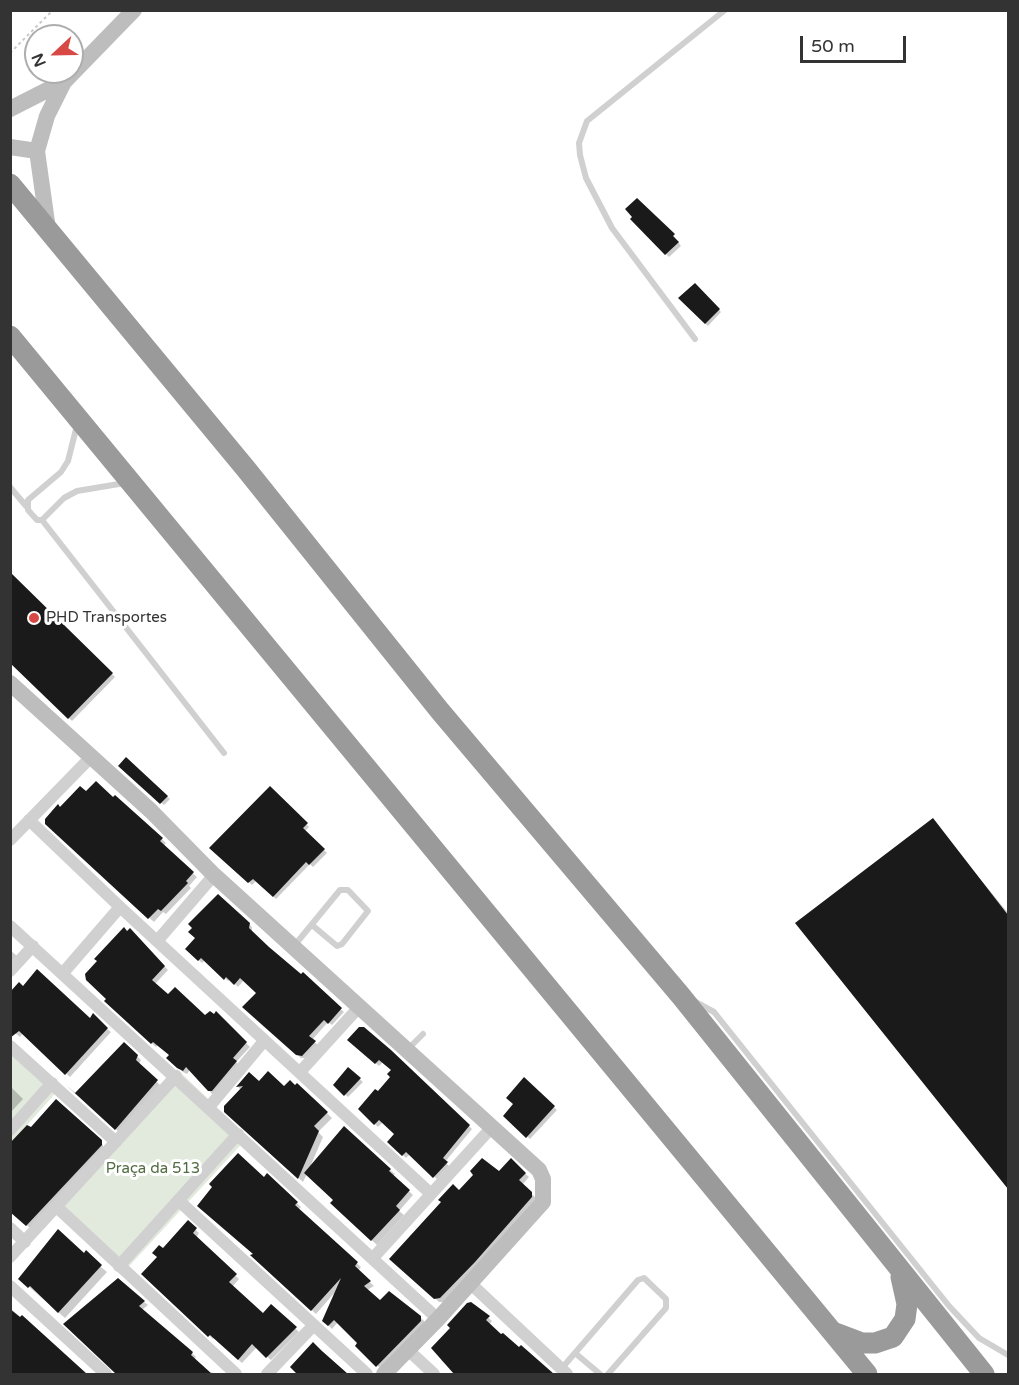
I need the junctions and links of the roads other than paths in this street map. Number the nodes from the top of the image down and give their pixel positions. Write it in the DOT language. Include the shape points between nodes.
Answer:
graph roads {
  1 [pos="134,10"];
  2 [pos="725,10"];
  3 [pos="84,61"];
  4 [pos="60,84"];
  5 [pos="64,84"];
  6 [pos="10,109"];
  7 [pos="10,147"];
  8 [pos="37,151"];
  9 [pos="10,184"];
  10 [pos="48,229"];
  11 [pos="10,336"];
  12 [pos="695,339"];
  13 [pos="79,419"];
  14 [pos="131,482"];
  15 [pos="10,487"];
  16 [pos="26,506"];
  17 [pos="42,520"];
  18 [pos="11,684"];
  19 [pos="224,753"];
  20 [pos="92,757"];
  21 [pos="29,820"];
  22 [pos="10,840"];
  23 [pos="214,875"];
  24 [pos="120,908"];
  25 [pos="312,925"];
  26 [pos="10,926"];
  27 [pos="158,940"];
  28 [pos="33,946"];
  29 [pos="294,947"];
  30 [pos="10,971"];
  31 [pos="63,973"];
  32 [pos="681,996"];
  33 [pos="360,1006"];
  34 [pos="423,1034"];
  35 [pos="264,1041"];
  36 [pos="10,1046"];
  37 [pos="407,1050"];
  38 [pos="300,1072"];
  39 [pos="176,1076"];
  40 [pos="52,1083"];
  41 [pos="209,1107"];
  42 [pos="492,1127"];
  43 [pos="10,1130"];
  44 [pos="238,1134"];
  45 [pos="116,1142"];
  46 [pos="430,1193"];
  47 [pos="178,1200"];
  48 [pos="58,1208"];
  49 [pos="10,1228"];
  50 [pos="25,1242"];
  51 [pos="10,1257"];
  52 [pos="373,1258"];
  53 [pos="119,1266"];
  54 [pos="900,1272"];
  55 [pos="470,1283"];
  56 [pos="10,1286"];
  57 [pos="438,1319"];
  58 [pos="312,1327"];
  59 [pos="832,1332"];
  60 [pos="407,1349"];
  61 [pos="575,1353"];
  62 [pos="1008,1355"];
  63 [pos="564,1372"];
  64 [pos="106,1374"];
  65 [pos="236,1374"];
  66 [pos="267,1374"];
  67 [pos="367,1374"];
  68 [pos="384,1374"];
  69 [pos="434,1374"];
  70 [pos="600,1374"];
  71 [pos="609,1374"];
  72 [pos="867,1374"];
  73 [pos="984,1374"];
  1 -- 3 [label="street"];
  2 -- 12 [label="lane" via="587,121 579,143 586,178 612,228"];
  4 -- 6 [label="street"];
  5 -- 8 [label="street" via="47,117"];
  7 -- 8 [label="street"];
  8 -- 10 [label="street"];
  9 -- 10 [label="highway"];
  10 -- 32 [label="highway" via="440,711"];
  11 -- 13 [label="highway"];
  13 -- 14 [label="highway"];
  13 -- 16 [label="lane" via="68,461"];
  14 -- 17 [label="lane" via="77,491"];
  14 -- 59 [label="highway"];
  15 -- 16 [label="lane"];
  16 -- 17 [label="lane" via="37,520"];
  17 -- 19 [label="lane"];
  18 -- 20 [label="street"];
  20 -- 21 [label="street"];
  20 -- 23 [label="street"];
  21 -- 22 [label="street"];
  21 -- 24 [label="street"];
  23 -- 27 [label="street"];
  23 -- 29 [label="street"];
  24 -- 27 [label="street"];
  24 -- 31 [label="street"];
  25 -- 25 [label="lane" via="337,946 368,911 344,889"];
  25 -- 29 [label="lane"];
  26 -- 28 [label="street"];
  27 -- 35 [label="street"];
  28 -- 30 [label="street"];
  28 -- 31 [label="street"];
  29 -- 33 [label="street"];
  31 -- 39 [label="street"];
  32 -- 54 [label="highway"];
  32 -- 62 [label="lane" via="714,1012 949,1306 979,1338"];
  33 -- 37 [label="street"];
  33 -- 38 [label="street"];
  34 -- 37 [label="lane"];
  35 -- 38 [label="street"];
  35 -- 41 [label="street"];
  36 -- 40 [label="street"];
  37 -- 42 [label="street"];
  38 -- 46 [label="street"];
  39 -- 41 [label="street"];
  39 -- 45 [label="street"];
  40 -- 43 [label="street"];
  40 -- 45 [label="street"];
  41 -- 44 [label="street"];
  42 -- 46 [label="street"];
  42 -- 55 [label="street" via="538,1170 546,1190 543,1202"];
  44 -- 47 [label="street"];
  44 -- 52 [label="street"];
  45 -- 48 [label="street"];
  46 -- 52 [label="street"];
  47 -- 53 [label="street"];
  47 -- 58 [label="street"];
  48 -- 50 [label="street"];
  48 -- 53 [label="street"];
  49 -- 50 [label="street"];
  50 -- 51 [label="street"];
  52 -- 57 [label="street"];
  53 -- 65 [label="street"];
  54 -- 59 [label="highway" via="907,1304 905,1318 893,1337 862,1343"];
  54 -- 73 [label="highway"];
  55 -- 57 [label="street"];
  55 -- 63 [label="street"];
  56 -- 64 [label="street"];
  57 -- 60 [label="street"];
  58 -- 66 [label="street"];
  58 -- 67 [label="street"];
  59 -- 72 [label="highway"];
  60 -- 68 [label="street"];
  60 -- 69 [label="street"];
  61 -- 63 [label="lane"];
  61 -- 70 [label="lane"];
  61 -- 71 [label="lane" via="638,1280 648,1279 666,1299 666,1308"];
}
